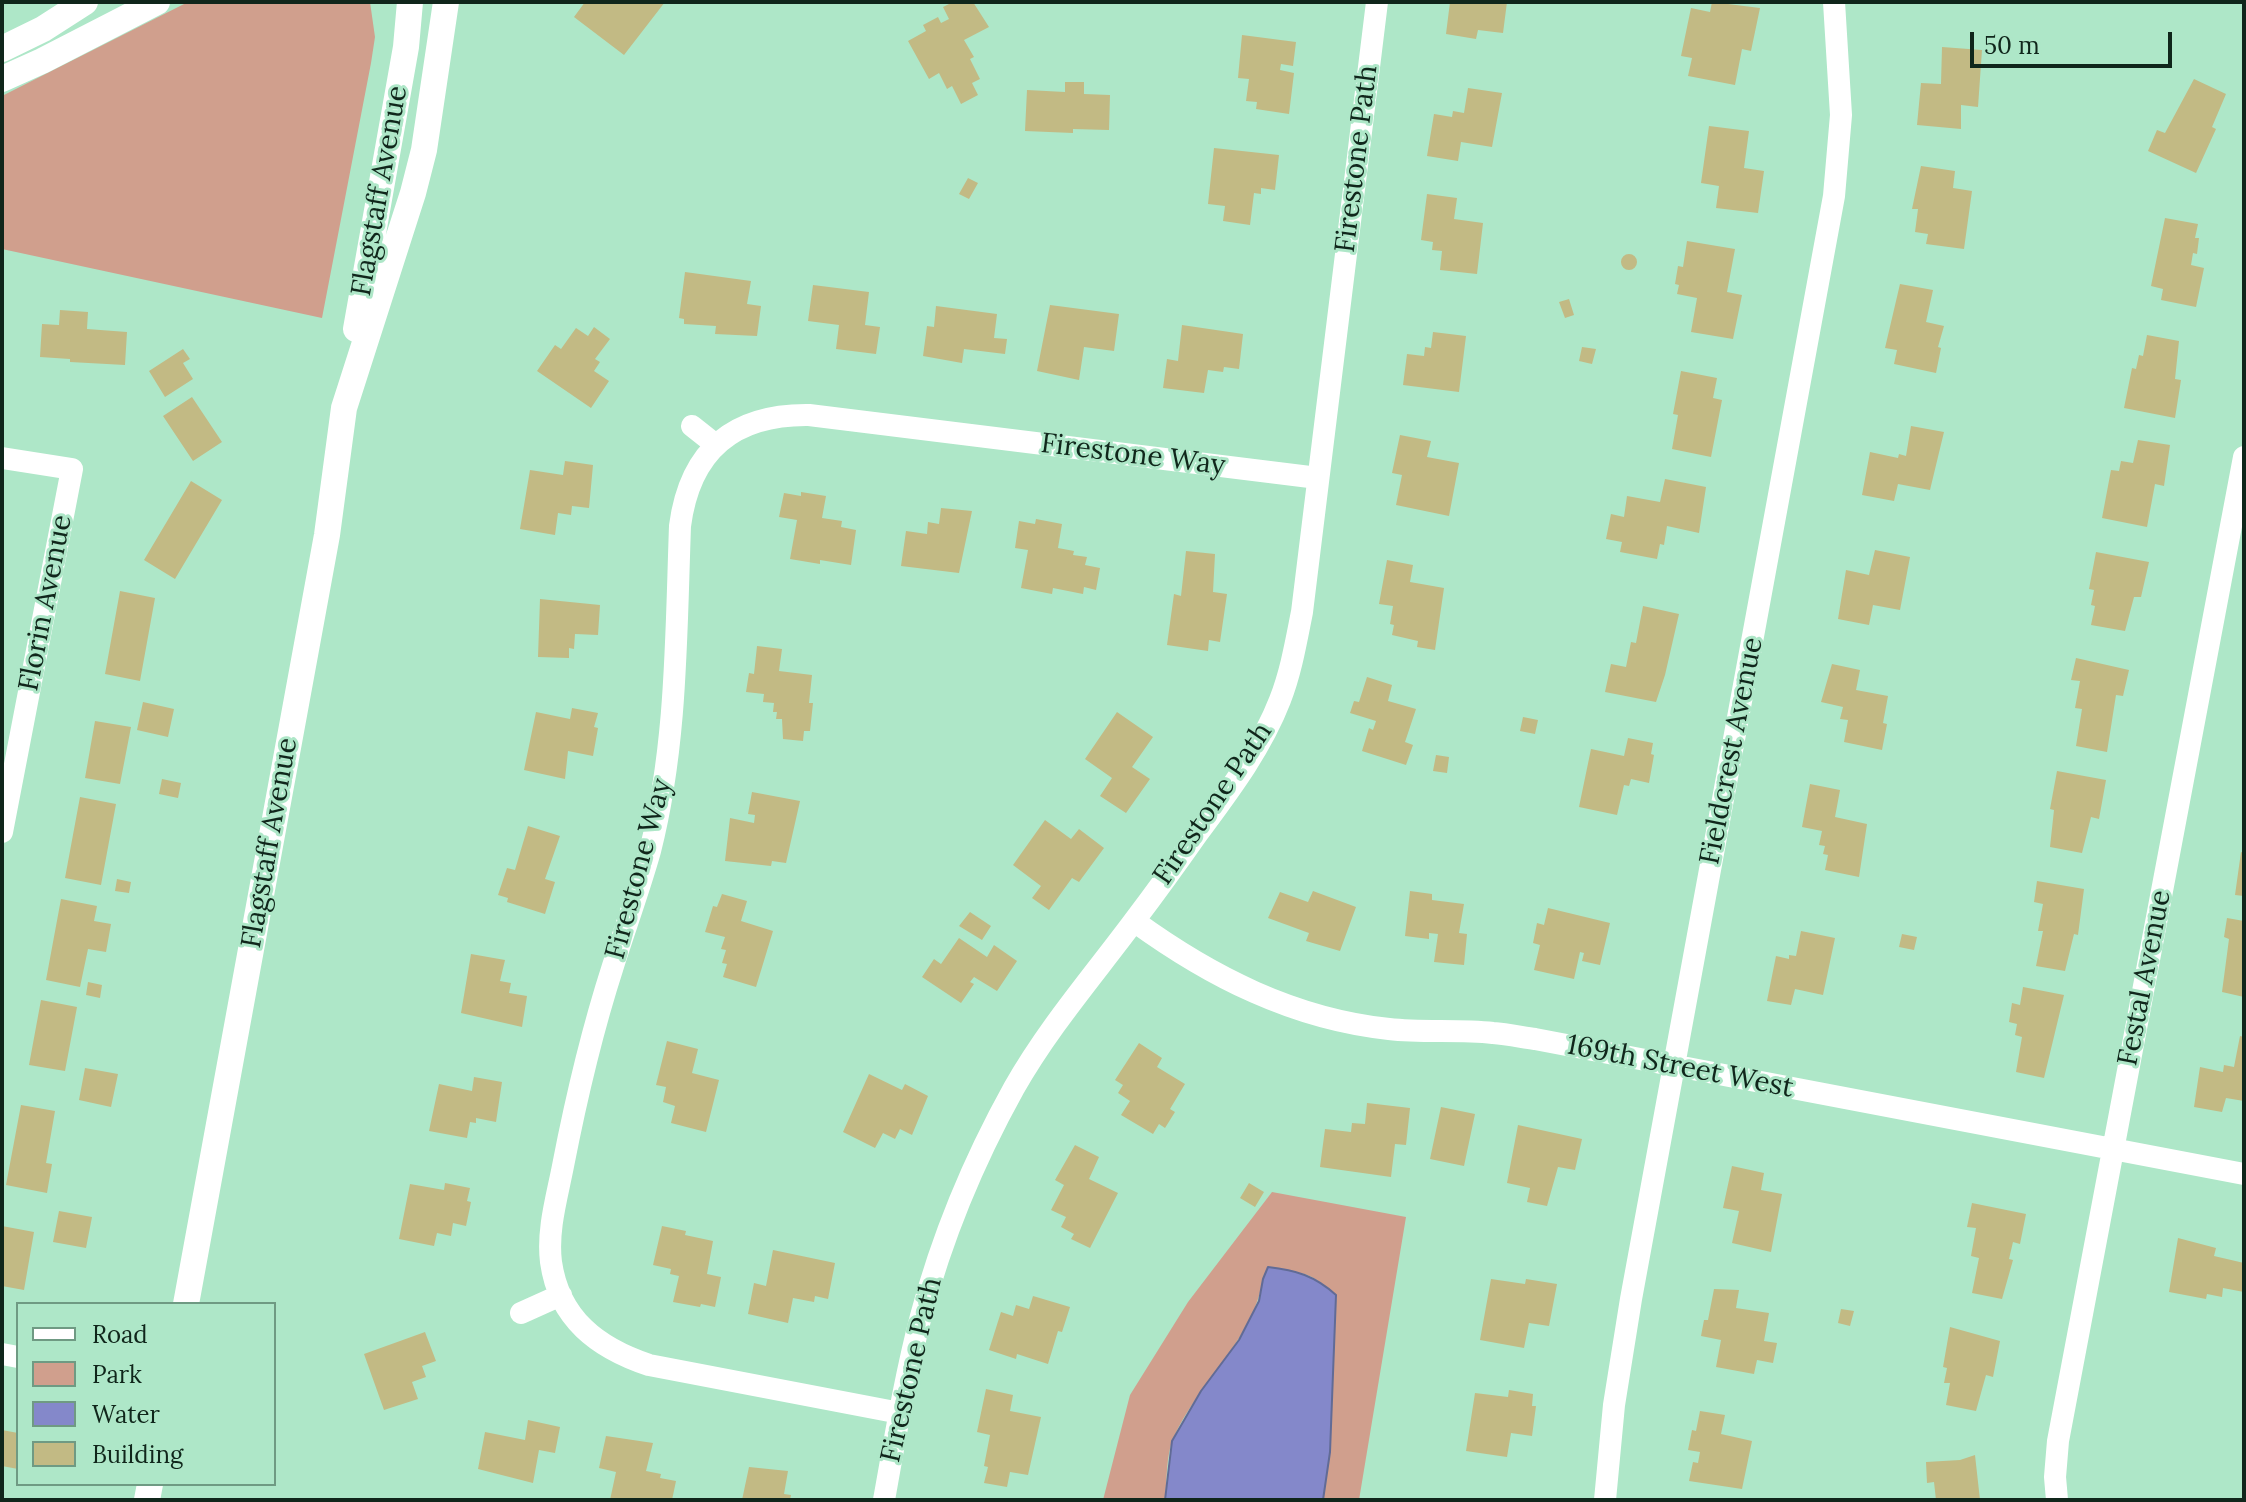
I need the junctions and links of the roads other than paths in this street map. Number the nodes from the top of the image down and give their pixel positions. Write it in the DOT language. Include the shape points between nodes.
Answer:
graph roads {
  1 [pos="85,2"];
  2 [pos="157,2"];
  3 [pos="410,2"];
  4 [pos="446,2"];
  5 [pos="1377,2"];
  6 [pos="1834,2"];
  7 [pos="2,49"];
  8 [pos="2,79"];
  9 [pos="351,381"];
  10 [pos="692,426"];
  11 [pos="716,445"];
  12 [pos="2244,457"];
  13 [pos="2,458"];
  14 [pos="1318,478"];
  15 [pos="2238,523"];
  16 [pos="2,832"];
  17 [pos="1134,921"];
  18 [pos="1673,1065"];
  19 [pos="2113,1150"];
  20 [pos="2244,1174"];
  21 [pos="561,1295"];
  22 [pos="186,1302"];
  23 [pos="521,1313"];
  24 [pos="900,1413"];
  25 [pos="884,1500"];
  26 [pos="1605,1500"];
  27 [pos="2057,1500"];
  1 -- 7 [label="street"];
  2 -- 8 [label="street"];
  3 -- 9 [label="street, Flagstaff Avenue"];
  4 -- 9 [label="street, Flagstaff Avenue" via="424,150"];
  5 -- 14 [label="street, Firestone Path"];
  6 -- 18 [label="street, Fieldcrest Avenue" via="1841,115 1834,196"];
  9 -- 22 [label="street, Flagstaff Avenue"];
  10 -- 11 [label="street"];
  11 -- 14 [label="street, Firestone Way" via="758,420 809,415"];
  11 -- 21 [label="street, Firestone Way" via="683,502 665,774 649,852 594,1029 567,1146 550,1240"];
  12 -- 15 [label="street, Festal Avenue"];
  13 -- 16 [label="street, Florin Avenue" via="72,469"];
  14 -- 17 [label="street, Firestone Path" via="1302,612 1280,700 1234,784"];
  15 -- 19 [label="street, Festal Avenue"];
  17 -- 18 [label="street, 169th Street West" via="1206,970 1314,1015 1391,1030 1506,1034"];
  17 -- 24 [label="street, Firestone Path" via="1015,1087 968,1180 928,1290"];
  18 -- 19 [label="street, 169th Street West"];
  18 -- 26 [label="street, Fieldcrest Avenue" via="1616,1390"];
  19 -- 20 [label="street, 169th Street West"];
  19 -- 27 [label="street, Festal Avenue" via="2058,1441"];
  21 -- 23 [label="street"];
  21 -- 24 [label="street, Firestone Way" via="575,1321 596,1341 635,1361"];
  24 -- 25 [label="street, Firestone Path"];
}
